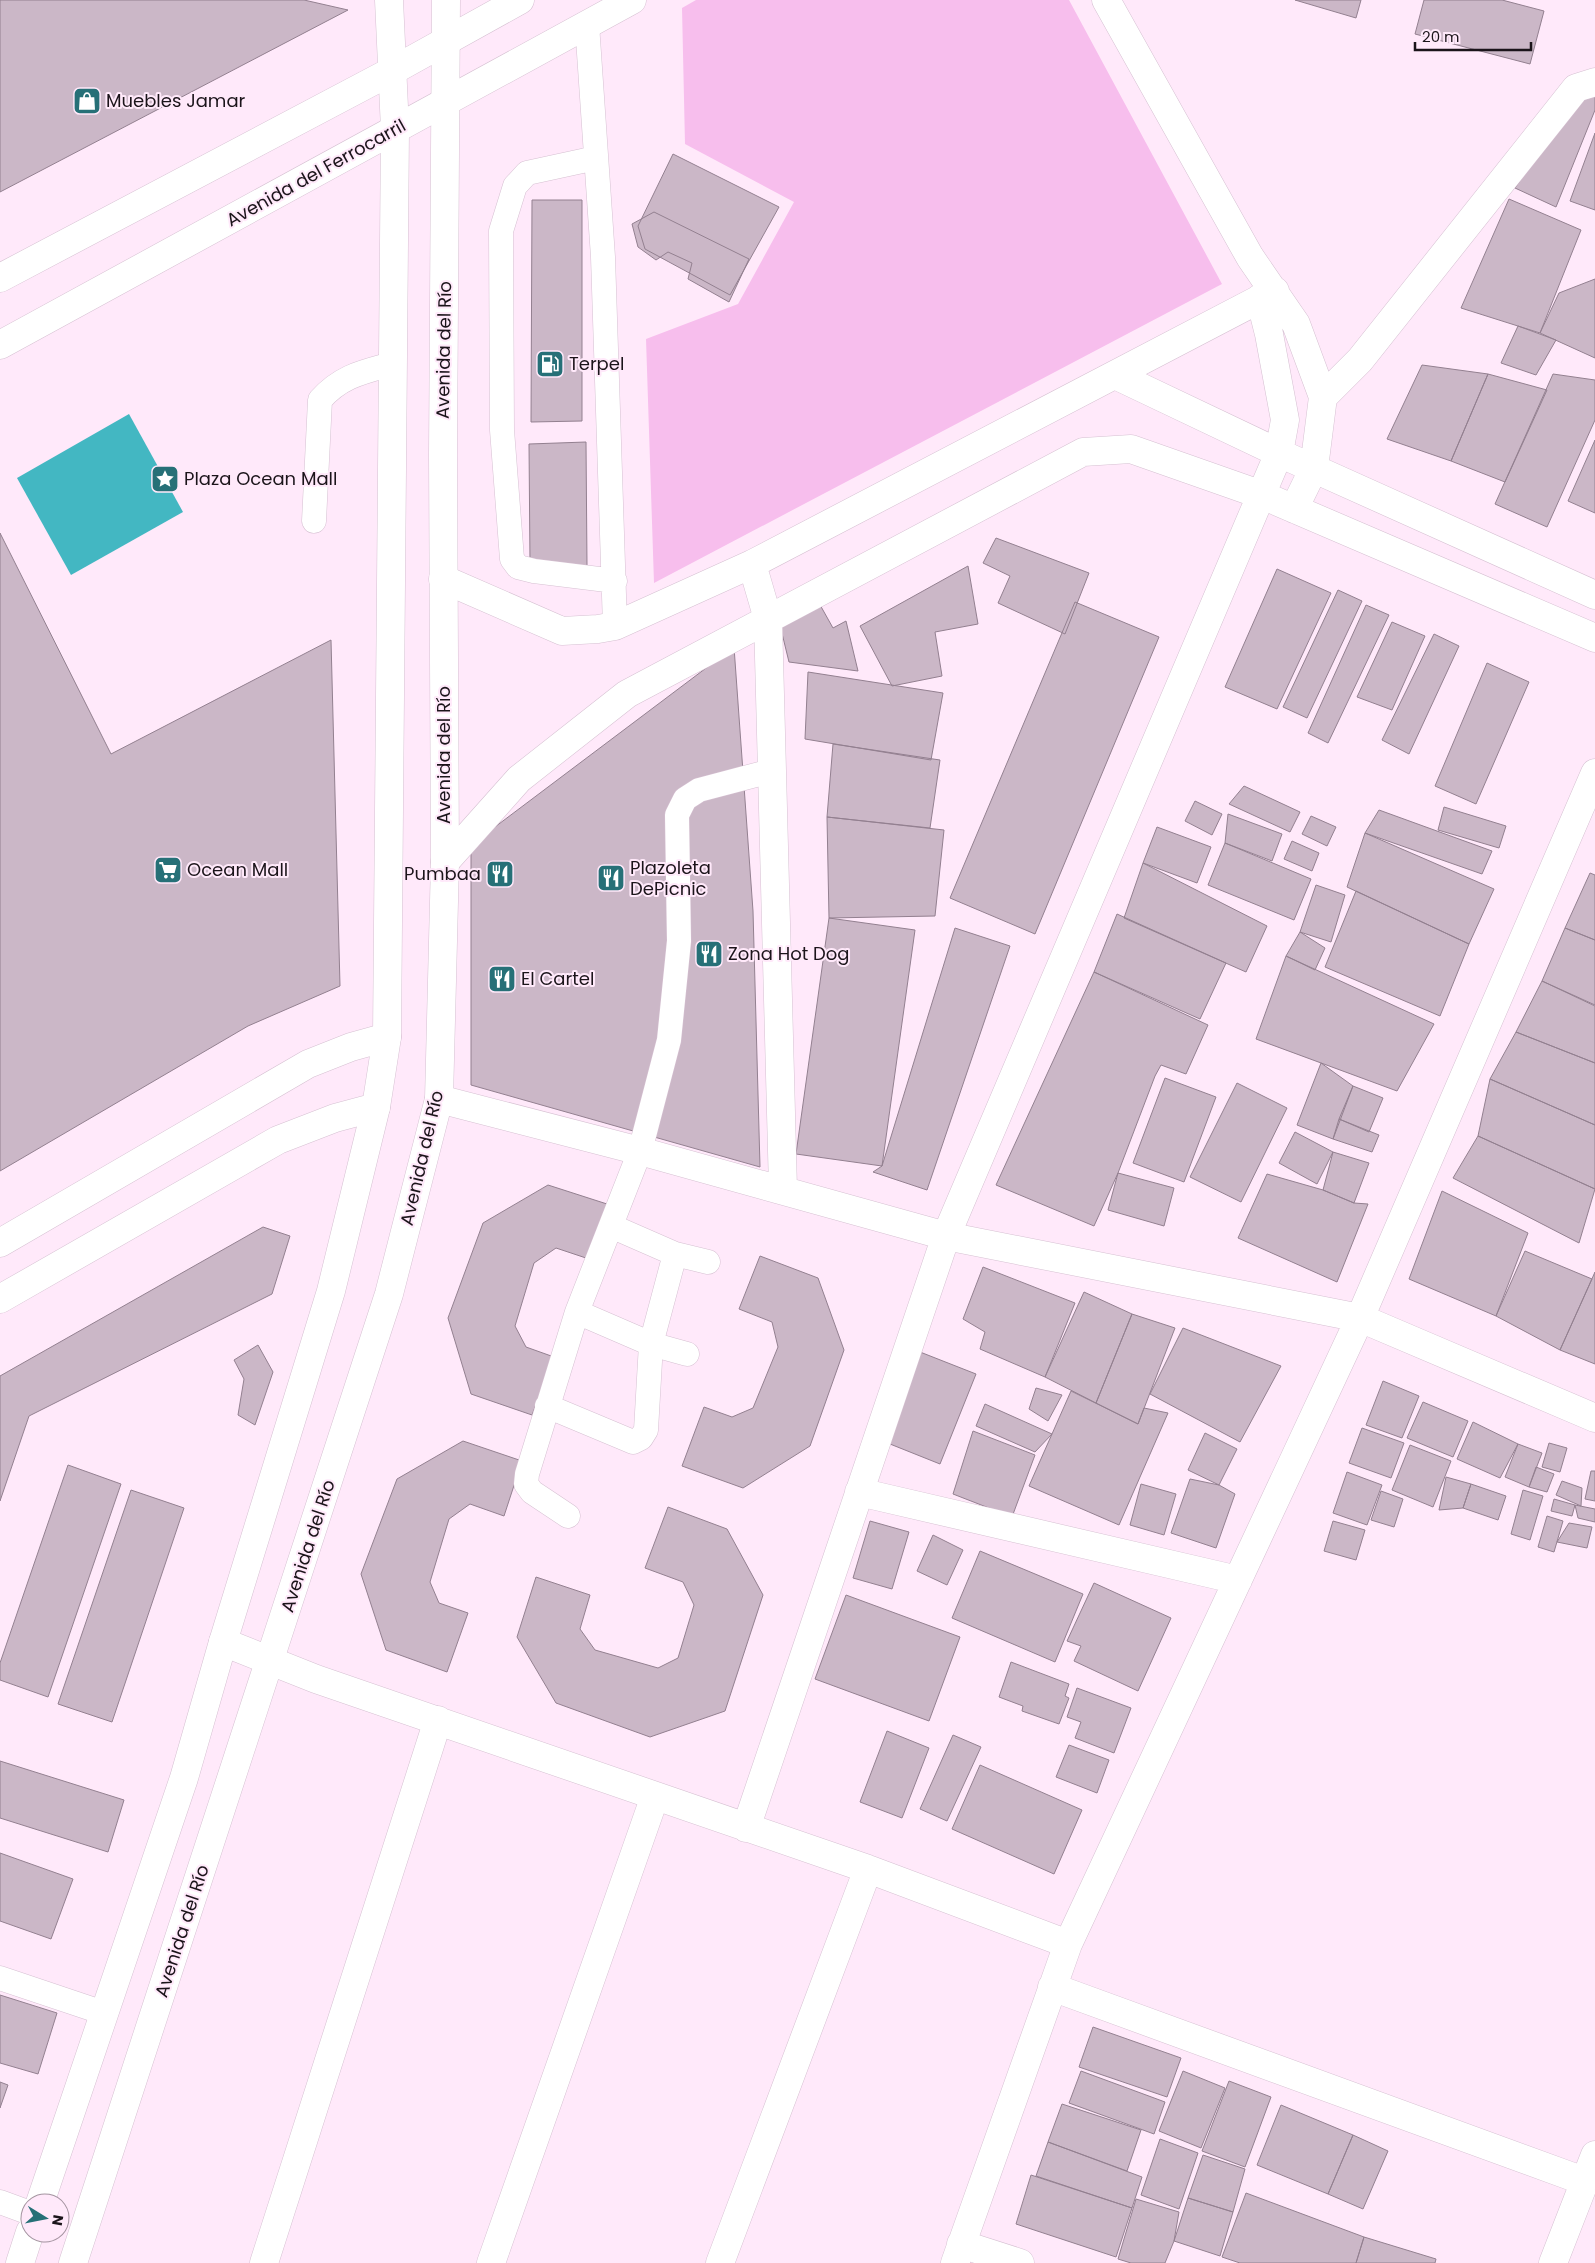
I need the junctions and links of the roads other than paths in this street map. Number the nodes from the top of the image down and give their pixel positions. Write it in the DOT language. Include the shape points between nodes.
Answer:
graph roads {
  1 [pos="390,0"];
  2 [pos="446,0"];
  3 [pos="520,0"];
  4 [pos="632,0"];
  5 [pos="1106,0"];
  6 [pos="588,24"];
  7 [pos="446,40"];
  8 [pos="392,71"];
  9 [pos="1595,82"];
  10 [pos="446,103"];
  11 [pos="395,129"];
  12 [pos="596,158"];
  13 [pos="0,278"];
  14 [pos="1267,295"];
  15 [pos="0,345"];
  16 [pos="392,364"];
  17 [pos="1115,375"];
  18 [pos="1323,397"];
  19 [pos="1280,454"];
  20 [pos="1314,468"];
  21 [pos="1262,495"];
  22 [pos="1294,509"];
  23 [pos="314,520"];
  24 [pos="752,564"];
  25 [pos="443,580"];
  26 [pos="615,581"];
  27 [pos="1595,595"];
  28 [pos="768,619"];
  29 [pos="615,626"];
  30 [pos="1595,638"];
  31 [pos="771,772"];
  32 [pos="1595,773"];
  33 [pos="445,862"];
  34 [pos="387,1037"];
  35 [pos="438,1099"];
  36 [pos="376,1107"];
  37 [pos="640,1151"];
  38 [pos="783,1190"];
  39 [pos="611,1226"];
  40 [pos="946,1236"];
  41 [pos="0,1243"];
  42 [pos="674,1254"];
  43 [pos="708,1262"];
  44 [pos="0,1299"];
  45 [pos="577,1312"];
  46 [pos="1360,1318"];
  47 [pos="651,1344"];
  48 [pos="687,1354"];
  49 [pos="547,1406"];
  50 [pos="1595,1418"];
  51 [pos="859,1492"];
  52 [pos="568,1516"];
  53 [pos="1238,1580"];
  54 [pos="223,1642"];
  55 [pos="271,1661"];
  56 [pos="438,1720"];
  57 [pos="655,1796"];
  58 [pos="746,1828"];
  59 [pos="868,1869"];
  60 [pos="1068,1944"];
  61 [pos="0,1978"];
  62 [pos="1052,1987"];
  63 [pos="104,2013"];
  64 [pos="1595,2155"];
  65 [pos="1584,2181"];
  66 [pos="43,2193"];
  67 [pos="0,2202"];
  68 [pos="20,2209"];
  69 [pos="26,2243"];
  70 [pos="958,2254"];
  71 [pos="20,2263"];
  72 [pos="73,2263"];
  73 [pos="264,2263"];
  74 [pos="491,2263"];
  75 [pos="720,2263"];
  76 [pos="1020,2263"];
  77 [pos="1553,2263"];
  1 -- 8 [label="street"];
  2 -- 7 [label="street, Avenida del Río"];
  3 -- 7 [label="street"];
  4 -- 6 [label="street, Avenida del Ferrocarril"];
  5 -- 14 [label="street" via="1250,257"];
  6 -- 10 [label="street, Avenida del Ferrocarril"];
  6 -- 12 [label="lane"];
  7 -- 8 [label="street"];
  7 -- 10 [label="street, Avenida del Río"];
  8 -- 11 [label="street"];
  8 -- 13 [label="street"];
  9 -- 18 [label="street" via="1576,88 1360,360"];
  10 -- 11 [label="street, Avenida del Ferrocarril"];
  10 -- 25 [label="street, Avenida del Río"];
  11 -- 15 [label="street, Avenida del Ferrocarril"];
  11 -- 16 [label="street"];
  12 -- 26 [label="lane" via="603,257"];
  12 -- 26 [label="lane" via="527,172 515,186 501,231 502,430 512,559 518,567 534,571"];
  14 -- 17 [label="street"];
  14 -- 18 [label="street" via="1296,324"];
  14 -- 19 [label="street" via="1269,334 1285,420"];
  16 -- 23 [label="lane" via="351,376 331,387 320,400"];
  16 -- 34 [label="street"];
  17 -- 19 [label="street"];
  17 -- 24 [label="street"];
  18 -- 20 [label="street"];
  19 -- 20 [label="street"];
  19 -- 21 [label="street"];
  20 -- 22 [label="street"];
  20 -- 27 [label="street"];
  21 -- 22 [label="street"];
  21 -- 28 [label="street" via="1131,449 1083,452"];
  21 -- 40 [label="street"];
  22 -- 30 [label="street"];
  24 -- 28 [label="street"];
  24 -- 29 [label="street"];
  25 -- 29 [label="street" via="562,631"];
  25 -- 33 [label="street, Avenida del Río"];
  26 -- 29 [label="lane"];
  28 -- 31 [label="street"];
  28 -- 33 [label="street" via="627,694 519,779"];
  31 -- 37 [label="lane" via="700,790 685,800 677,816 679,941 669,1040"];
  31 -- 38 [label="street"];
  32 -- 46 [label="street"];
  33 -- 35 [label="street, Avenida del Río"];
  34 -- 36 [label="street"];
  34 -- 41 [label="street" via="308,1064"];
  35 -- 37 [label="street"];
  35 -- 55 [label="street, Avenida del Río" via="389,1294"];
  36 -- 44 [label="street" via="335,1118 278,1140"];
  36 -- 54 [label="street" via="332,1291"];
  37 -- 38 [label="street"];
  37 -- 39 [label="lane"];
  38 -- 40 [label="street"];
  39 -- 42 [label="lane"];
  39 -- 45 [label="lane"];
  40 -- 46 [label="street"];
  40 -- 51 [label="street"];
  42 -- 43 [label="lane"];
  42 -- 47 [label="lane"];
  45 -- 47 [label="lane"];
  45 -- 49 [label="lane"];
  46 -- 50 [label="street"];
  46 -- 53 [label="street"];
  47 -- 48 [label="lane"];
  47 -- 49 [label="lane" via="646,1430 641,1438 633,1442"];
  49 -- 52 [label="lane" via="526,1474 526,1484 532,1492"];
  51 -- 53 [label="street"];
  51 -- 58 [label="street"];
  53 -- 60 [label="street"];
  54 -- 55 [label="street"];
  54 -- 63 [label="street" via="184,1778"];
  55 -- 56 [label="street"];
  55 -- 72 [label="street, Avenida del Río"];
  56 -- 57 [label="street"];
  56 -- 73 [label="street"];
  57 -- 58 [label="street"];
  57 -- 74 [label="street"];
  58 -- 59 [label="street"];
  59 -- 60 [label="street"];
  59 -- 75 [label="street"];
  60 -- 62 [label="street"];
  61 -- 63 [label="lane"];
  62 -- 65 [label="street"];
  62 -- 70 [label="street"];
  63 -- 66 [label="street"];
  64 -- 65 [label="street"];
  65 -- 77 [label="street"];
  67 -- 68 [label="lane"];
  69 -- 71 [label="street"];
  70 -- 76 [label="street"];
}
